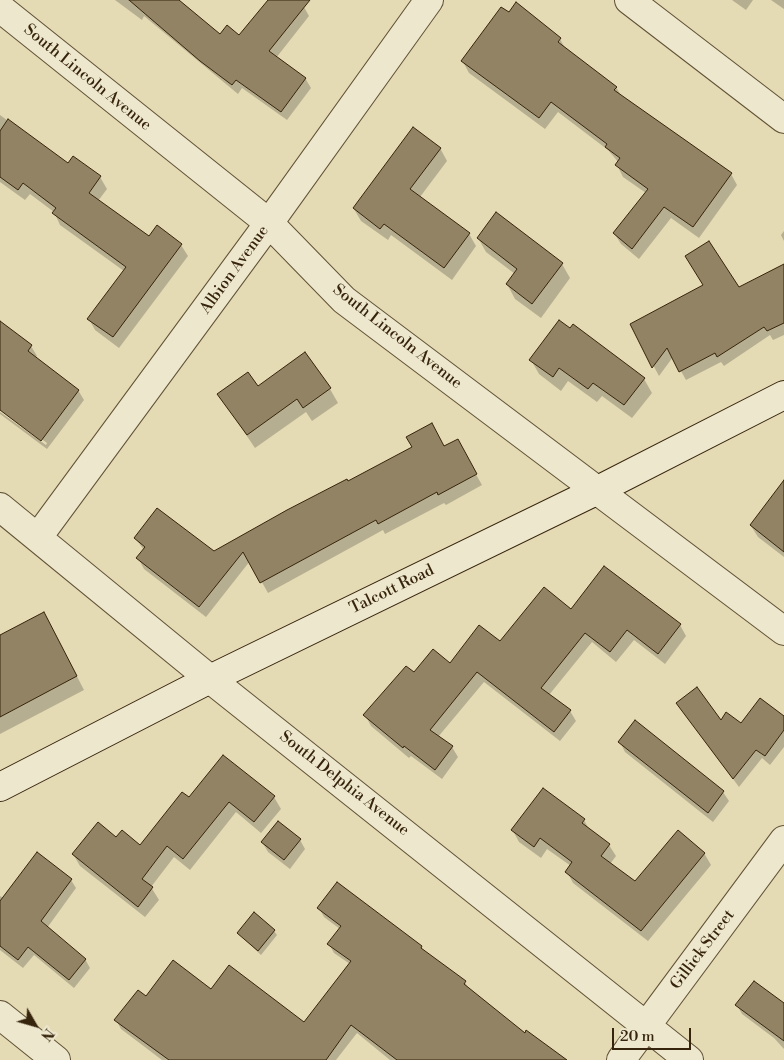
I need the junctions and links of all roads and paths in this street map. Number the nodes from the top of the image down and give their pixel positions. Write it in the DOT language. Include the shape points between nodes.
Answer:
graph roads {
  1 [pos="429,0"];
  2 [pos="629,0"];
  3 [pos="0,8"];
  4 [pos="784,119"];
  5 [pos="269,223"];
  6 [pos="784,395"];
  7 [pos="598,490"];
  8 [pos="0,507"];
  9 [pos="38,538"];
  10 [pos="784,630"];
  11 [pos="210,679"];
  12 [pos="0,787"];
  13 [pos="784,840"];
  14 [pos="0,1015"];
  15 [pos="646,1026"];
  16 [pos="56,1060"];
  17 [pos="621,1060"];
  18 [pos="689,1060"];
  1 -- 5 [label="street, Albion Avenue"];
  2 -- 4 [label="street"];
  3 -- 5 [label="street, South Lincoln Avenue"];
  5 -- 7 [label="street, South Lincoln Avenue" via="344,300"];
  5 -- 9 [label="street, Albion Avenue"];
  6 -- 7 [label="street, Talcott Road"];
  7 -- 10 [label="street, South Lincoln Avenue"];
  7 -- 11 [label="street, Talcott Road"];
  8 -- 9 [label="street, South Delphia Avenue"];
  9 -- 11 [label="street, South Delphia Avenue"];
  11 -- 12 [label="street, Talcott Road"];
  11 -- 15 [label="street, South Delphia Avenue"];
  13 -- 15 [label="street, Gillick Street"];
  14 -- 16 [label="street"];
  15 -- 17 [label="street, Gillick Street"];
  15 -- 18 [label="street, South Delphia Avenue"];
}
